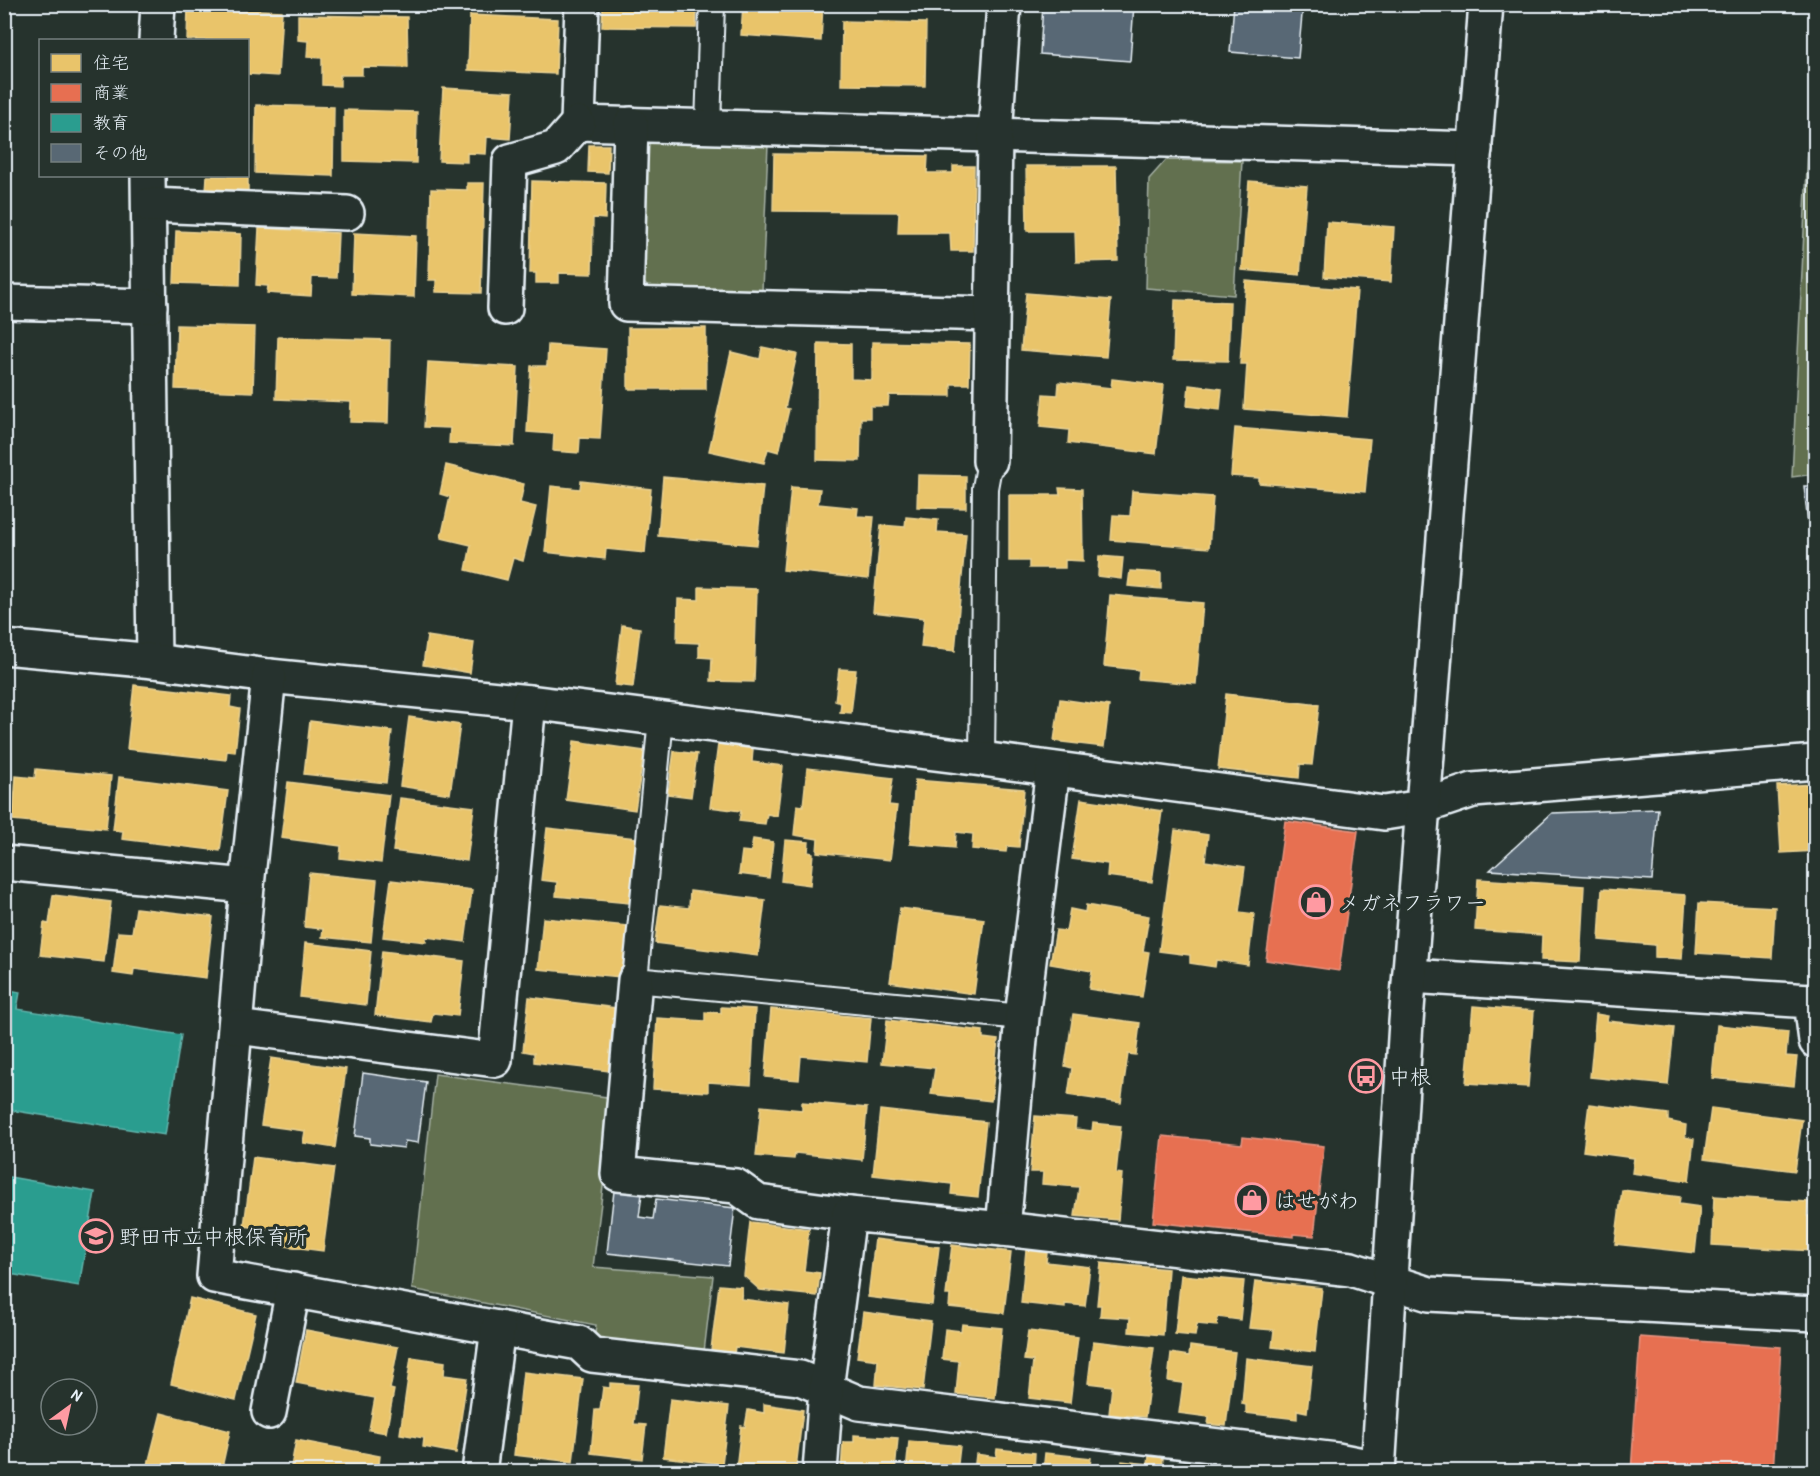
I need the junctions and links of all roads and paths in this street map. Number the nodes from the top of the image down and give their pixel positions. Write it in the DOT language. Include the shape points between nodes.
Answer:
graph roads {
  1 [pos="158,4"];
  2 [pos="582,4"];
  3 [pos="712,4"];
  4 [pos="1004,4"];
  5 [pos="1486,4"];
  6 [pos="156,39"];
  7 [pos="578,123"];
  8 [pos="631,124"];
  9 [pos="708,126"];
  10 [pos="995,135"];
  11 [pos="1474,150"];
  12 [pos="148,190"];
  13 [pos="347,213"];
  14 [pos="4,302"];
  15 [pos="150,306"];
  16 [pos="505,308"];
  17 [pos="992,314"];
  18 [pos="990,461"];
  19 [pos="4,647"];
  20 [pos="154,661"];
  21 [pos="269,676"];
  22 [pos="529,702"];
  23 [pos="661,718"];
  24 [pos="982,759"];
  25 [pos="1815,762"];
  26 [pos="1053,769"];
  27 [pos="1422,807"];
  28 [pos="4,862"];
  29 [pos="247,886"];
  30 [pos="1410,976"];
  31 [pos="635,981"];
  32 [pos="1022,1017"];
  33 [pos="236,1027"];
  34 [pos="1815,1041"];
  35 [pos="849,1214"];
  36 [pos="1003,1229"];
  37 [pos="1389,1280"];
  38 [pos="293,1290"];
  39 [pos="1815,1314"];
  40 [pos="498,1328"];
  41 [pos="826,1389"];
  42 [pos="269,1412"];
  43 [pos="1378,1470"];
  44 [pos="479,1472"];
  45 [pos="820,1472"];
  1 -- 6 [label="street"];
  2 -- 7 [label="street"];
  3 -- 9 [label="lane"];
  4 -- 10 [label="street"];
  5 -- 11 [label="street"];
  7 -- 8 [label="street"];
  7 -- 16 [label="street" via="556,148 510,161"];
  8 -- 9 [label="street"];
  8 -- 17 [label="street" via="626,304"];
  9 -- 10 [label="street"];
  10 -- 11 [label="street"];
  10 -- 17 [label="street"];
  11 -- 27 [label="street"];
  12 -- 13 [label="street"];
  12 -- 15 [label="street"];
  14 -- 15 [label="street"];
  15 -- 20 [label="street"];
  17 -- 18 [label="street"];
  18 -- 24 [label="lane" via="985,488"];
  19 -- 20 [label="street"];
  20 -- 21 [label="street"];
  21 -- 22 [label="street"];
  21 -- 29 [label="street"];
  22 -- 23 [label="street"];
  22 -- 33 [label="street" via="495,1060"];
  23 -- 24 [label="street"];
  23 -- 31 [label="lane"];
  24 -- 26 [label="street"];
  25 -- 27 [label="street" via="1473,790"];
  26 -- 27 [label="street" via="1384,813"];
  26 -- 32 [label="street"];
  27 -- 30 [label="street"];
  28 -- 29 [label="street"];
  29 -- 33 [label="street"];
  30 -- 34 [label="street" via="1811,1001"];
  30 -- 37 [label="street"];
  31 -- 32 [label="lane"];
  31 -- 35 [label="street" via="618,1174 736,1186 758,1202"];
  32 -- 36 [label="street"];
  33 -- 38 [label="street" via="214,1276"];
  35 -- 36 [label="street"];
  35 -- 41 [label="street"];
  36 -- 37 [label="street" via="1351,1269"];
  37 -- 39 [label="street" via="1429,1294"];
  37 -- 43 [label="street"];
  38 -- 40 [label="street"];
  38 -- 42 [label="street"];
  40 -- 41 [label="street" via="579,1343 592,1355 800,1378"];
  40 -- 44 [label="street"];
  41 -- 43 [label="street" via="859,1402 1337,1460"];
  41 -- 45 [label="street"];
}
